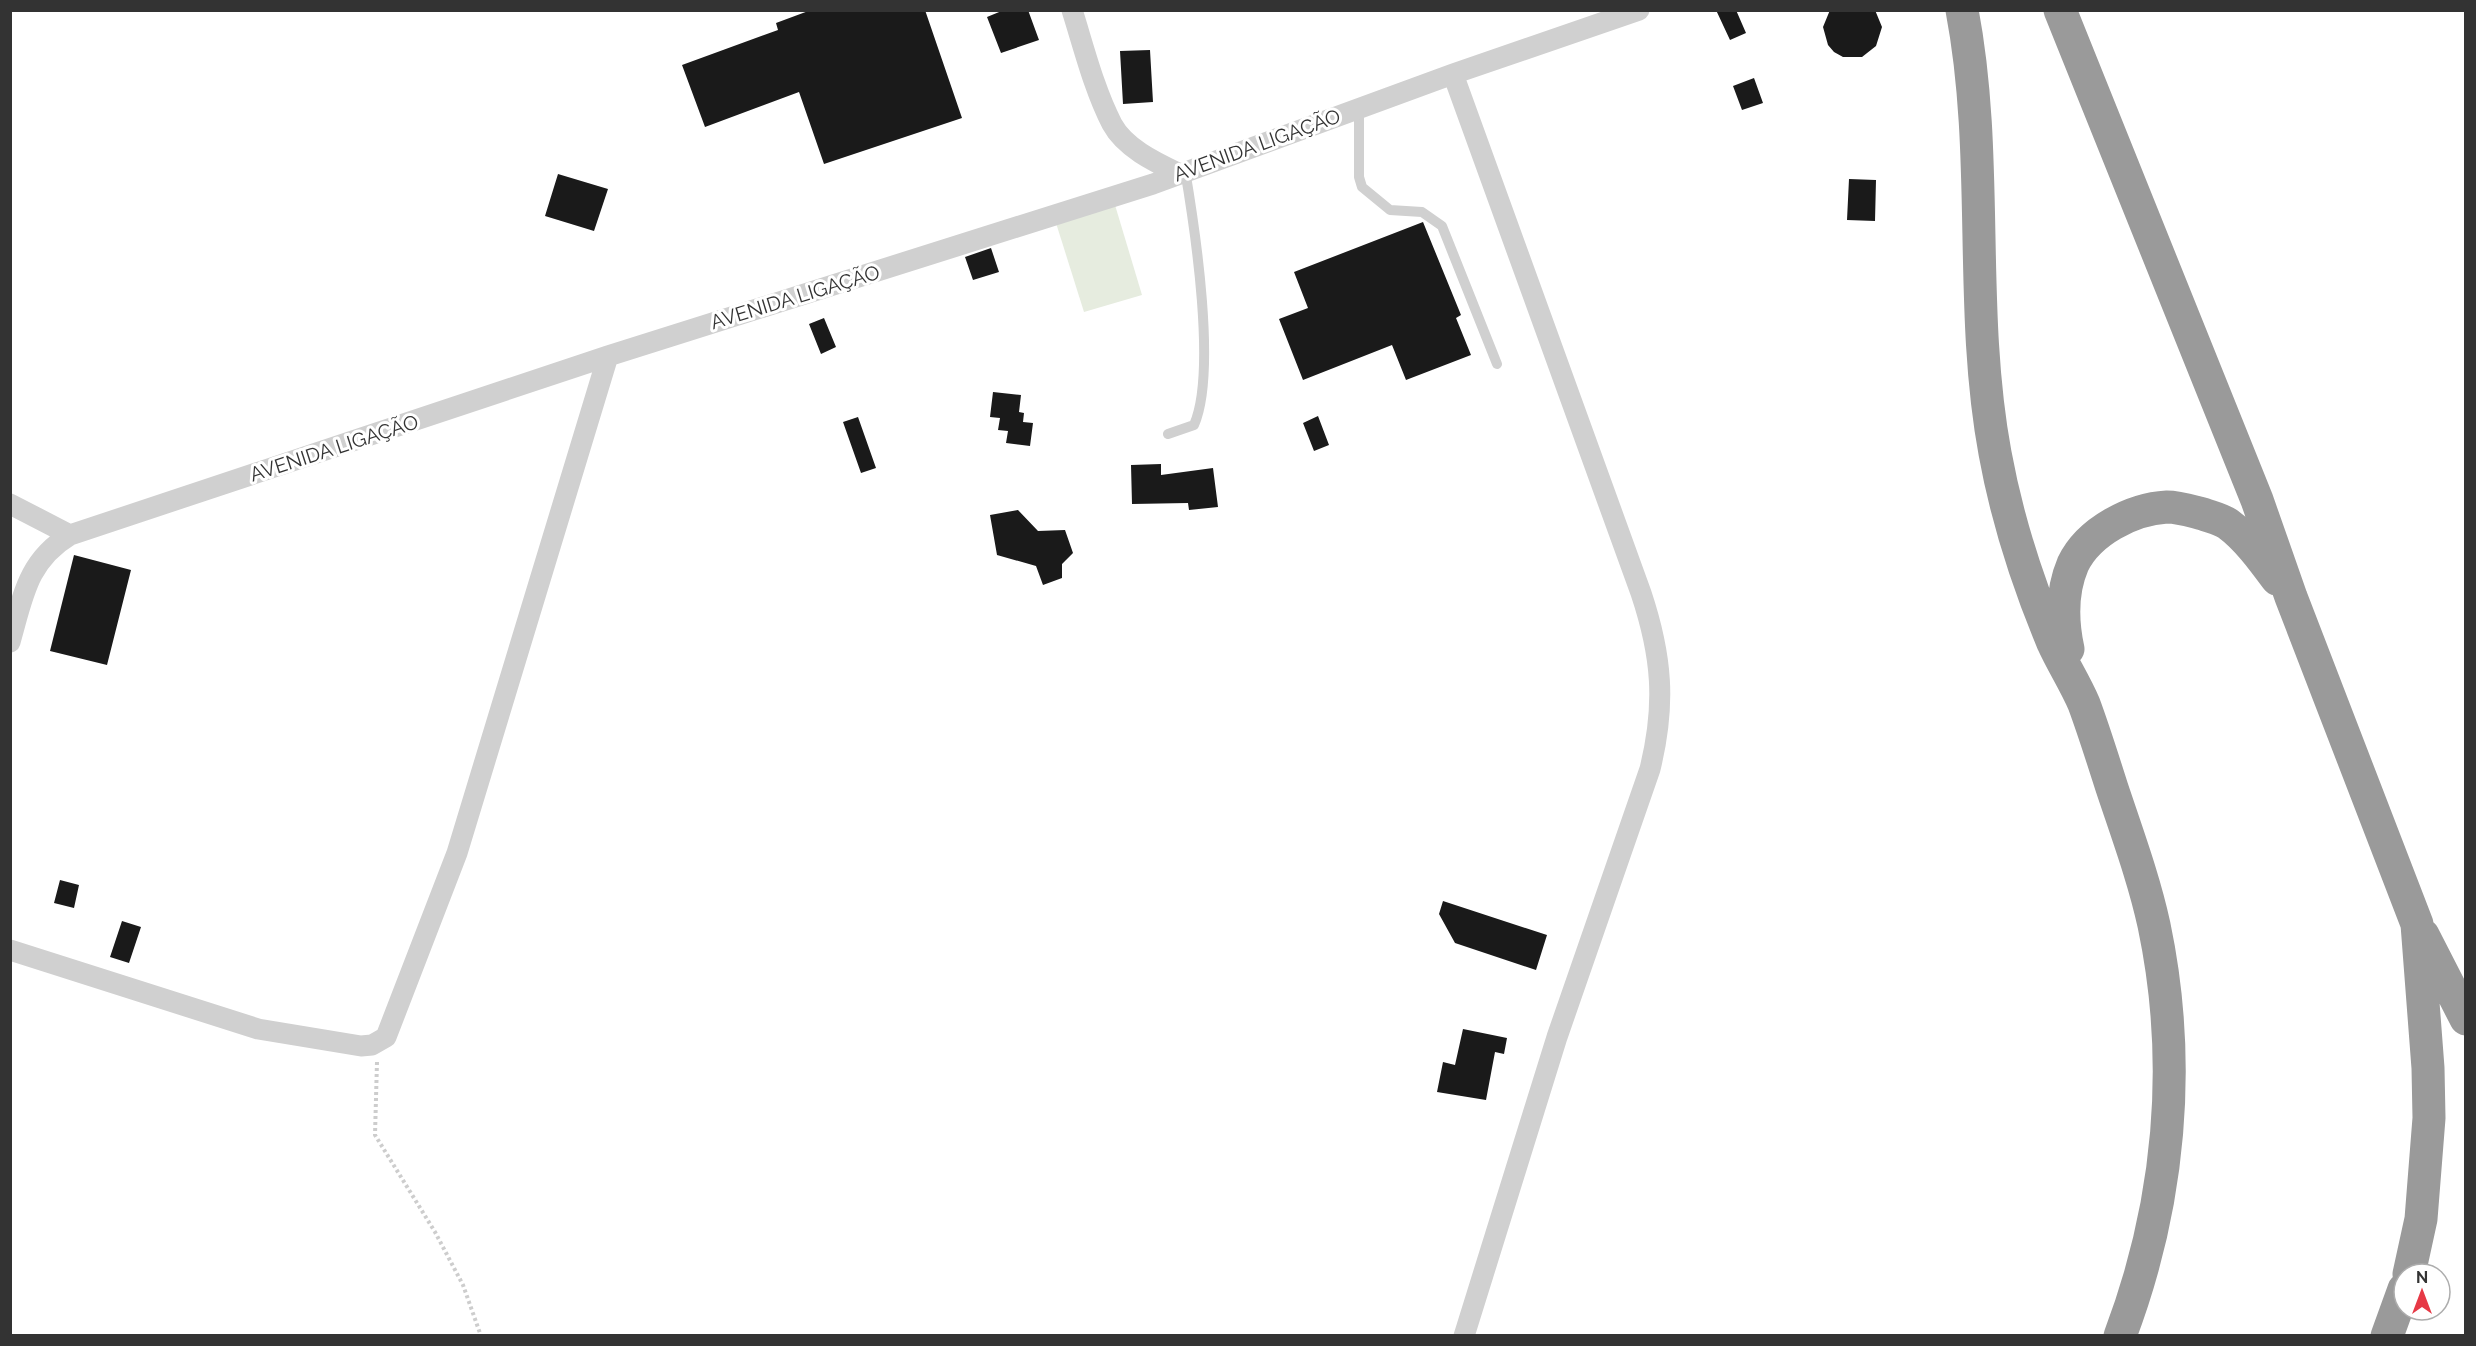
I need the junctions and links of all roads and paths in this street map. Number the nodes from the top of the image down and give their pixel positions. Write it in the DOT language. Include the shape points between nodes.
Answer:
graph roads {
  1 [pos="1072,10"];
  2 [pos="1639,10"];
  3 [pos="1962,10"];
  4 [pos="2060,10"];
  5 [pos="1453,74"];
  6 [pos="1359,108"];
  7 [pos="1182,171"];
  8 [pos="608,356"];
  9 [pos="1497,364"];
  10 [pos="1168,434"];
  11 [pos="10,504"];
  12 [pos="70,535"];
  13 [pos="2291,597"];
  14 [pos="10,642"];
  15 [pos="2083,702"];
  16 [pos="2417,924"];
  17 [pos="10,950"];
  18 [pos="2466,1019"];
  19 [pos="361,1046"];
  20 [pos="2412,1262"];
  21 [pos="2392,1320"];
  22 [pos="482,1335"];
  23 [pos="1464,1335"];
  24 [pos="2120,1335"];
  25 [pos="2386,1335"];
  1 -- 7 [label="street" via="1113,125 1155,163"];
  2 -- 5 [label="street, AVENIDA LIGAÇÃO"];
  3 -- 15 [label="highway" via="1977,117 1982,349 1994,449 2026,577"];
  4 -- 13 [label="highway" via="2257,500"];
  5 -- 6 [label="street, AVENIDA LIGAÇÃO"];
  5 -- 23 [label="street" via="1641,592 1654,636 1662,687 1650,769 1557,1037"];
  6 -- 7 [label="street, AVENIDA LIGAÇÃO"];
  6 -- 9 [label="lane" via="1362,187 1390,210 1422,212 1442,226"];
  7 -- 8 [label="street, AVENIDA LIGAÇÃO" via="1153,184"];
  7 -- 10 [label="lane" via="1200,290 1204,375 1201,408 1194,425"];
  8 -- 12 [label="street, AVENIDA LIGAÇÃO"];
  8 -- 19 [label="street" via="457,853 389,1029 378,1043"];
  11 -- 12 [label="street"];
  12 -- 14 [label="street, AVENIDA LIGAÇÃO" via="55,544 34,569"];
  13 -- 15 [label="highway" via="2227,523 2169,507 2124,518 2089,543 2074,563 2067,583 2062,610"];
  13 -- 16 [label="highway"];
  15 -- 24 [label="highway" via="2133,850 2153,924 2168,1035 2164,1171 2146,1261"];
  16 -- 18 [label="highway"];
  16 -- 20 [label="highway" via="2429,1118 2421,1219"];
  17 -- 19 [label="street" via="258,1029"];
  19 -- 22 [label="path" via="377,1058 375,1135 444,1250"];
  21 -- 25 [label="highway"];
}
